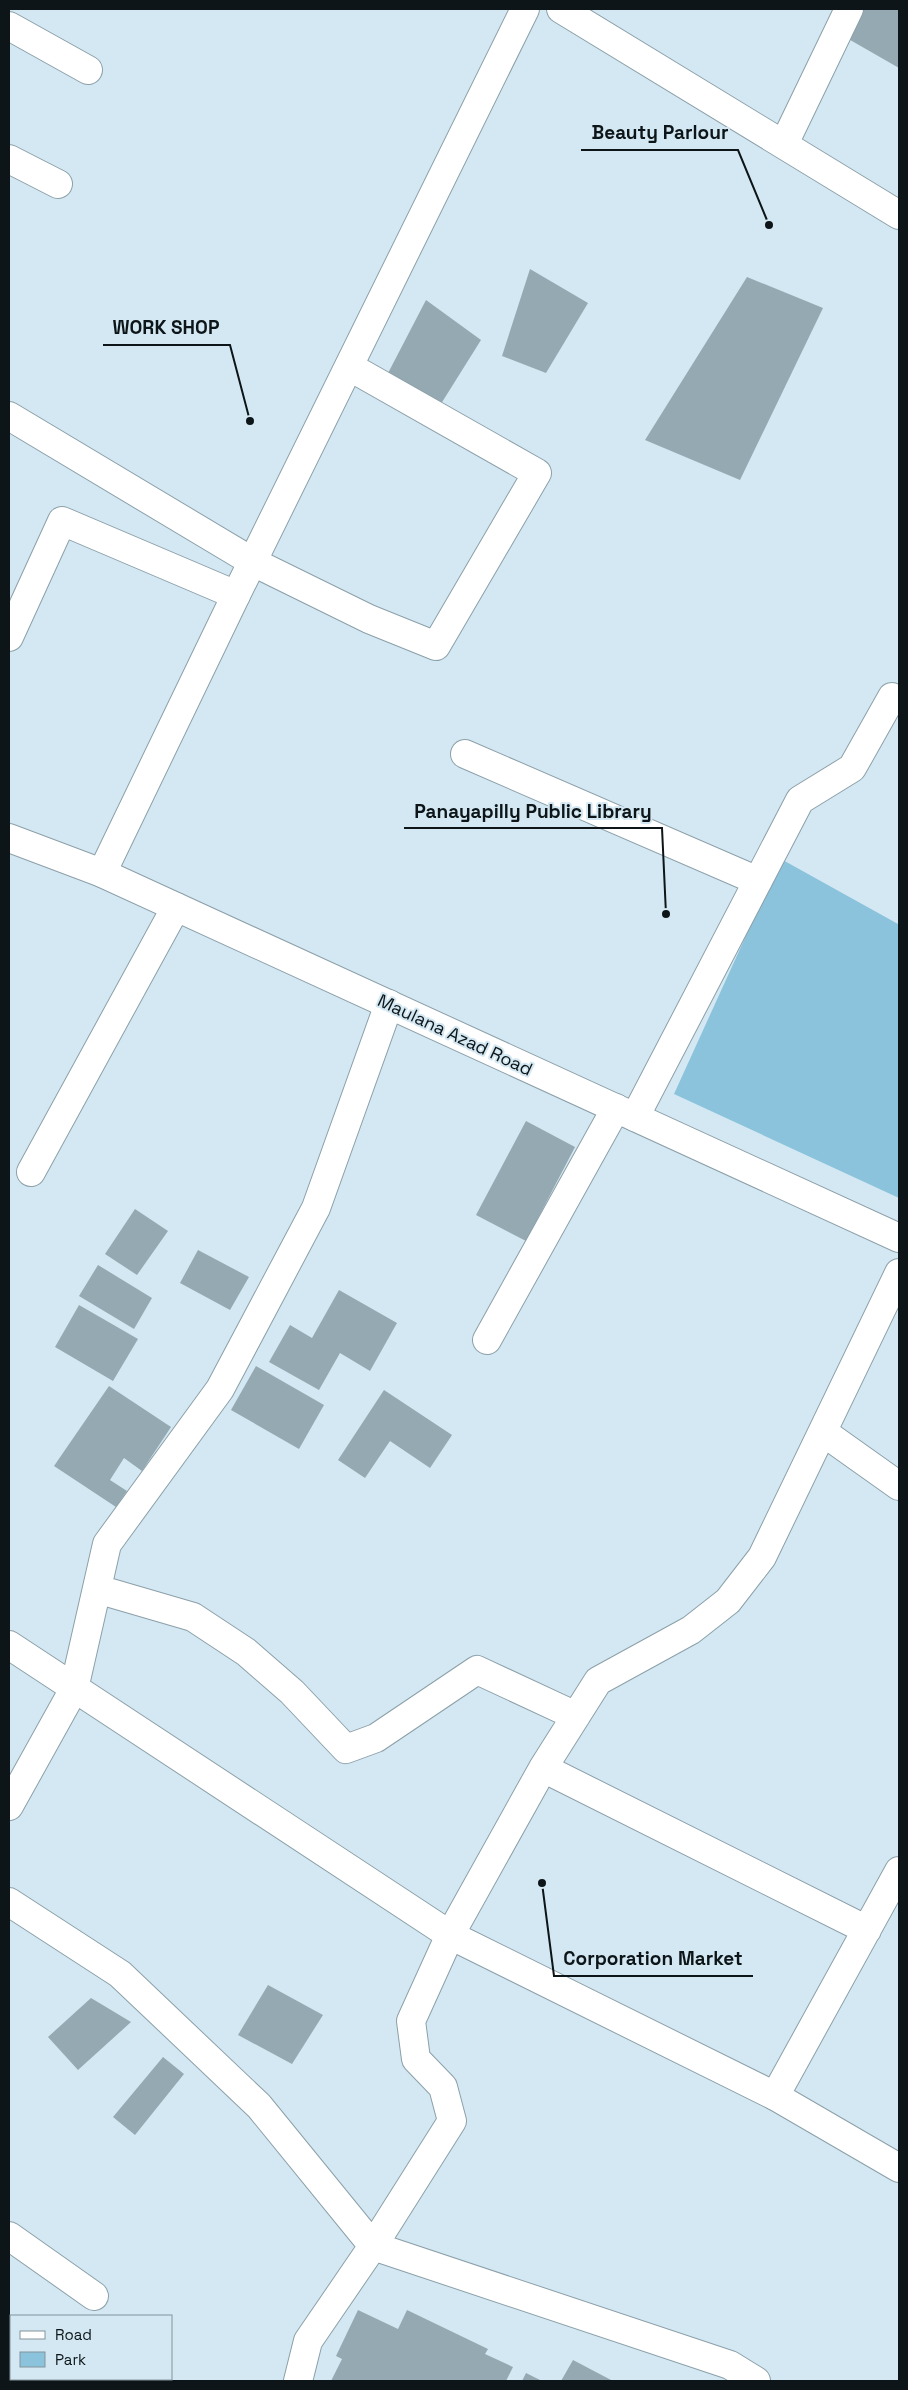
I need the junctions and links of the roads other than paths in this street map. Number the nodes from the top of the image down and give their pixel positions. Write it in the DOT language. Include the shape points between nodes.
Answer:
graph roads {
  1 [pos="525,9"];
  2 [pos="561,9"];
  3 [pos="849,9"];
  4 [pos="9,26"];
  5 [pos="88,70"];
  6 [pos="784,144"];
  7 [pos="9,159"];
  8 [pos="58,184"];
  9 [pos="899,215"];
  10 [pos="350,367"];
  11 [pos="9,416"];
  12 [pos="253,562"];
  13 [pos="236,595"];
  14 [pos="9,637"];
  15 [pos="899,701"];
  16 [pos="464,754"];
  17 [pos="9,838"];
  18 [pos="102,873"];
  19 [pos="758,880"];
  20 [pos="176,907"];
  21 [pos="389,1004"];
  22 [pos="625,1112"];
  23 [pos="32,1172"];
  24 [pos="899,1238"];
  25 [pos="899,1272"];
  26 [pos="487,1340"];
  27 [pos="822,1432"];
  28 [pos="899,1486"];
  29 [pos="97,1589"];
  30 [pos="9,1645"];
  31 [pos="74,1689"];
  32 [pos="576,1716"];
  33 [pos="543,1768"];
  34 [pos="9,1806"];
  35 [pos="899,1871"];
  36 [pos="9,1902"];
  37 [pos="867,1930"];
  38 [pos="450,1934"];
  39 [pos="775,2096"];
  40 [pos="899,2168"];
  41 [pos="9,2236"];
  42 [pos="373,2246"];
  43 [pos="94,2296"];
  44 [pos="726,2373"];
  45 [pos="298,2381"];
  46 [pos="756,2381"];
  1 -- 10 [label="street"];
  2 -- 6 [label="street"];
  3 -- 6 [label="street"];
  4 -- 5 [label="street"];
  6 -- 9 [label="street"];
  7 -- 8 [label="street"];
  10 -- 12 [label="street"];
  10 -- 12 [label="street" via="537,474 436,646 369,619"];
  11 -- 12 [label="street"];
  12 -- 13 [label="street"];
  13 -- 14 [label="street" via="62,521"];
  13 -- 18 [label="street"];
  15 -- 19 [label="street" via="892,697 852,768 800,800"];
  16 -- 19 [label="street"];
  17 -- 18 [label="street, Maulana Azad Road"];
  18 -- 20 [label="street, Maulana Azad Road"];
  19 -- 22 [label="street"];
  20 -- 21 [label="street, Maulana Azad Road"];
  20 -- 23 [label="street"];
  21 -- 22 [label="street, Maulana Azad Road"];
  21 -- 29 [label="street" via="316,1208 220,1389 107,1544"];
  22 -- 24 [label="street, Maulana Azad Road"];
  22 -- 26 [label="street"];
  25 -- 27 [label="street"];
  27 -- 28 [label="street"];
  27 -- 32 [label="street" via="762,1557 728,1600 691,1630 598,1681"];
  29 -- 31 [label="street"];
  29 -- 32 [label="street" via="193,1617 246,1652 285,1686 346,1749 376,1738 477,1670"];
  30 -- 31 [label="street"];
  31 -- 34 [label="street"];
  31 -- 38 [label="street"];
  32 -- 33 [label="street"];
  33 -- 37 [label="street"];
  33 -- 38 [label="street"];
  35 -- 37 [label="street"];
  36 -- 42 [label="street" via="120,1974 259,2106"];
  37 -- 39 [label="street"];
  38 -- 39 [label="street"];
  38 -- 42 [label="street" via="411,2021 416,2059 443,2086 452,2121"];
  39 -- 40 [label="street"];
  41 -- 43 [label="street"];
  42 -- 44 [label="street"];
  42 -- 45 [label="street" via="308,2341"];
  44 -- 46 [label="street"];
}
